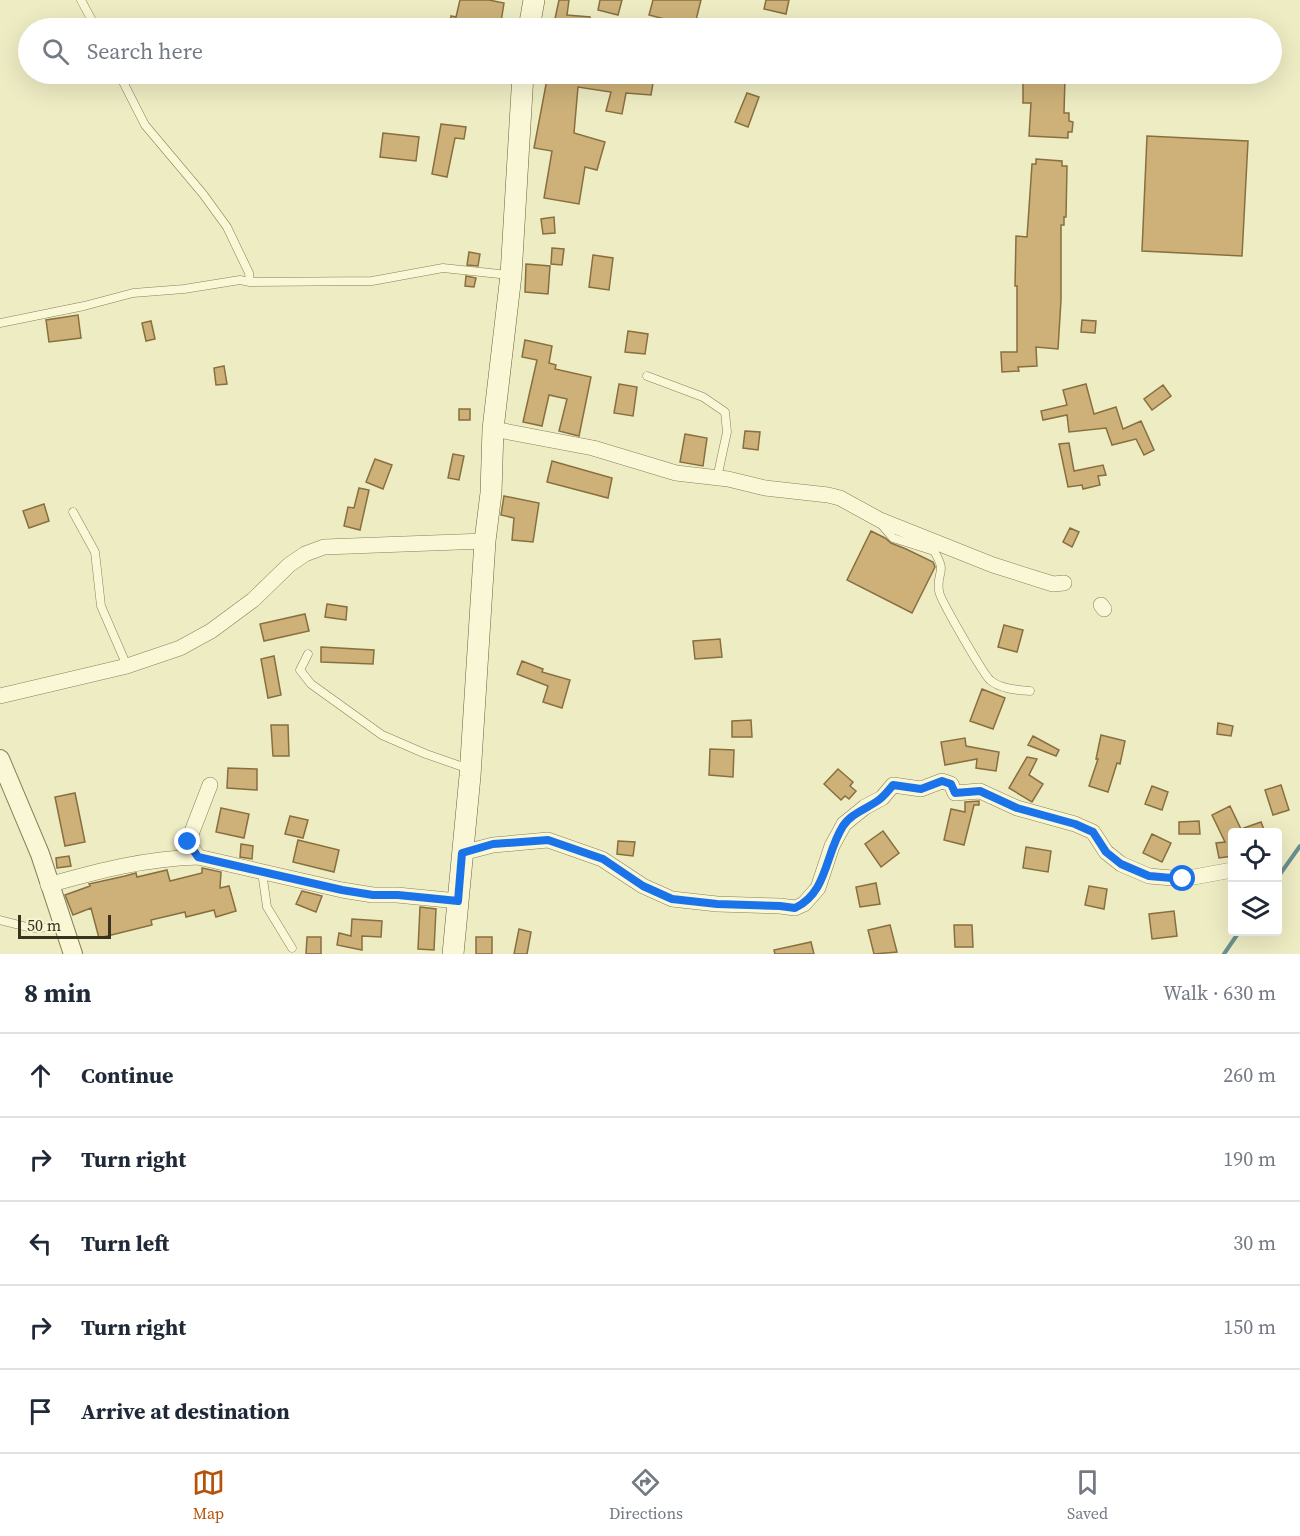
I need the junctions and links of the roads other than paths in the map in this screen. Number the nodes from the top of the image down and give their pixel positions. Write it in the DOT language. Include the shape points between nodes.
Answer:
graph roads {
  1 [pos="81,0"];
  2 [pos="534,0"];
  3 [pos="91,18"];
  4 [pos="531,18"];
  5 [pos="124,84"];
  6 [pos="522,84"];
  7 [pos="511,275"];
  8 [pos="250,282"];
  9 [pos="0,323"];
  10 [pos="647,376"];
  11 [pos="493,429"];
  12 [pos="717,478"];
  13 [pos="73,512"];
  14 [pos="874,516"];
  15 [pos="485,541"];
  16 [pos="1064,583"];
  17 [pos="308,654"];
  18 [pos="127,666"];
  19 [pos="1030,691"];
  20 [pos="0,696"];
  21 [pos="0,759"];
  22 [pos="470,770"];
  23 [pos="210,785"];
  24 [pos="462,853"];
  25 [pos="198,857"];
  26 [pos="1228,871"];
  27 [pos="262,872"];
  28 [pos="48,885"];
  29 [pos="458,901"];
  30 [pos="0,920"];
  31 [pos="63,927"];
  32 [pos="292,948"];
  33 [pos="73,954"];
  34 [pos="453,954"];
  1 -- 3 [label="lane"];
  2 -- 4 [label="main road"];
  5 -- 8 [label="lane" via="146,125 227,227"];
  6 -- 7 [label="main road"];
  7 -- 8 [label="lane" via="443,268 372,281"];
  7 -- 11 [label="main road"];
  8 -- 9 [label="lane" via="133,293"];
  10 -- 12 [label="lane" via="703,397 725,412 727,432"];
  11 -- 12 [label="street" via="593,448 676,473"];
  11 -- 15 [label="main road"];
  12 -- 14 [label="street" via="828,495"];
  13 -- 18 [label="lane" via="95,552 101,606"];
  14 -- 16 [label="street" via="993,565 1053,584"];
  14 -- 19 [label="lane" via="893,538 934,551 942,564 938,591 990,680 1014,690"];
  15 -- 18 [label="street" via="324,547 290,565 253,600 211,631 180,648"];
  15 -- 22 [label="main road"];
  17 -- 22 [label="lane" via="300,670 311,684 382,735"];
  18 -- 20 [label="street"];
  21 -- 28 [label="street" via="40,854"];
  22 -- 24 [label="main road"];
  23 -- 25 [label="street" via="188,842"];
  24 -- 26 [label="street" via="493,844 548,840 603,859 643,886 672,899 795,908 818,888 844,824 882,798 893,785 921,789 942,781 951,784 955,793 980,791 1017,808 1093,832 1106,852 1121,864 1149,876 1183,879"];
  24 -- 29 [label="main road"];
  25 -- 27 [label="street"];
  25 -- 28 [label="street" via="118,865"];
  27 -- 29 [label="street" via="373,895"];
  27 -- 32 [label="lane" via="267,907"];
  28 -- 31 [label="street"];
  29 -- 34 [label="main road"];
  30 -- 31 [label="lane" via="31,928"];
  31 -- 33 [label="street"];
}
